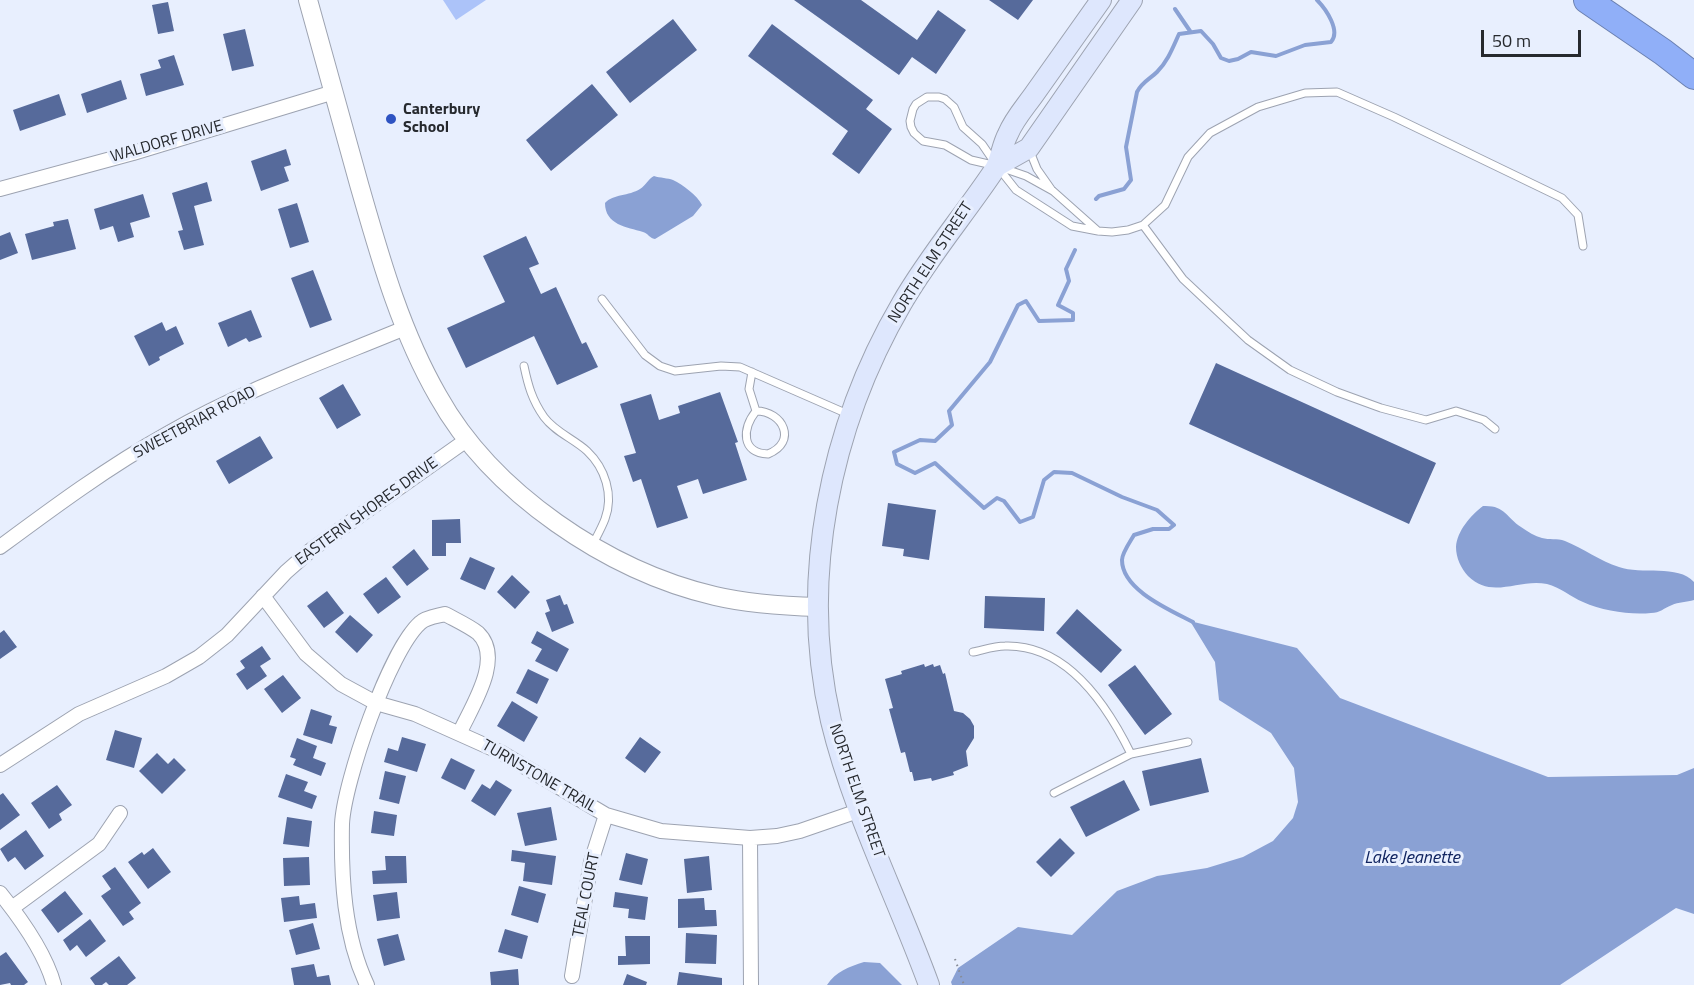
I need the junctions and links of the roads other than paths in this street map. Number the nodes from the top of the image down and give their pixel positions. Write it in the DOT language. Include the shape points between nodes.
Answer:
graph roads {
  1 [pos="308,0"];
  2 [pos="1101,0"];
  3 [pos="1132,0"];
  4 [pos="1587,0"];
  5 [pos="1694,76"];
  6 [pos="334,92"];
  7 [pos="1029,148"];
  8 [pos="997,166"];
  9 [pos="0,189"];
  10 [pos="1053,191"];
  11 [pos="1143,225"];
  12 [pos="1098,231"];
  13 [pos="1583,246"];
  14 [pos="602,299"];
  15 [pos="405,328"];
  16 [pos="524,366"];
  17 [pos="752,372"];
  18 [pos="756,411"];
  19 [pos="850,415"];
  20 [pos="1495,429"];
  21 [pos="468,439"];
  22 [pos="591,546"];
  23 [pos="0,547"];
  24 [pos="263,596"];
  25 [pos="818,607"];
  26 [pos="973,652"];
  27 [pos="376,703"];
  28 [pos="460,732"];
  29 [pos="1188,742"];
  30 [pos="1131,754"];
  31 [pos="0,765"];
  32 [pos="1054,793"];
  33 [pos="861,810"];
  34 [pos="120,813"];
  35 [pos="606,815"];
  36 [pos="750,838"];
  37 [pos="0,892"];
  38 [pos="12,908"];
  39 [pos="572,976"];
  40 [pos="54,985"];
  41 [pos="367,985"];
  42 [pos="751,985"];
  43 [pos="929,985"];
  1 -- 6 [label="street"];
  2 -- 8 [label="main road, NORTH ELM STREET" via="1008,133"];
  3 -- 7 [label="main road, NORTH ELM STREET"];
  4 -- 5 [label="highway"];
  6 -- 9 [label="street, WALDORF DRIVE"];
  6 -- 15 [label="street" via="377,249"];
  7 -- 8 [label="main road, NORTH ELM STREET"];
  7 -- 10 [label="lane" via="1040,174"];
  8 -- 8 [label="lane" via="982,144 963,127 950,102 933,96 916,104 910,121 918,138 953,148 971,160"];
  8 -- 10 [label="lane"];
  8 -- 12 [label="lane" via="1016,190 1052,215 1072,226"];
  8 -- 19 [label="main road, NORTH ELM STREET" via="903,301 870,364"];
  10 -- 12 [label="lane"];
  11 -- 12 [label="lane"];
  11 -- 13 [label="lane" via="1165,205 1188,157 1209,133 1258,107 1305,93 1337,92 1562,198 1578,215"];
  11 -- 20 [label="lane" via="1184,279 1248,340 1290,370 1381,408 1426,420 1456,411 1484,420"];
  14 -- 17 [label="lane" via="645,355 660,366 675,371 740,367"];
  15 -- 21 [label="street" via="439,399"];
  15 -- 23 [label="street, SWEETBRIAR ROAD" via="247,393 167,433 83,486"];
  16 -- 22 [label="lane" via="530,395 545,419 587,451 604,473 609,498 606,517"];
  17 -- 18 [label="lane" via="749,389"];
  17 -- 19 [label="lane"];
  18 -- 18 [label="lane" via="769,413 783,426 781,446 768,454 755,451 746,438 749,421"];
  19 -- 25 [label="main road, NORTH ELM STREET" via="826,512"];
  21 -- 22 [label="street" via="538,510"];
  21 -- 24 [label="street, EASTERN SHORES DRIVE" via="311,550"];
  22 -- 25 [label="street" via="640,571 714,596 776,606"];
  24 -- 27 [label="street, TURNSTONE TRAIL" via="306,654 341,684"];
  24 -- 31 [label="street, EASTERN SHORES DRIVE" via="227,635 199,657 166,676 79,714"];
  25 -- 33 [label="main road, NORTH ELM STREET" via="831,720"];
  26 -- 30 [label="lane" via="1005,646 1040,651 1070,669 1098,700"];
  27 -- 28 [label="street, TURNSTONE TRAIL"];
  27 -- 28 [label="street" via="407,638 422,621 446,614 478,634 488,650 488,670"];
  27 -- 41 [label="street" via="352,776 342,822 346,911 356,962"];
  28 -- 35 [label="street, TURNSTONE TRAIL"];
  29 -- 30 [label="lane"];
  30 -- 32 [label="lane"];
  33 -- 36 [label="street, TURNSTONE TRAIL" via="800,831"];
  33 -- 43 [label="main road, NORTH ELM STREET"];
  34 -- 38 [label="street" via="99,844"];
  35 -- 36 [label="street, TURNSTONE TRAIL" via="661,831"];
  35 -- 39 [label="street, TEAL COURT" via="591,862"];
  36 -- 42 [label="street"];
  37 -- 38 [label="street"];
  38 -- 40 [label="street" via="43,958"];
}
